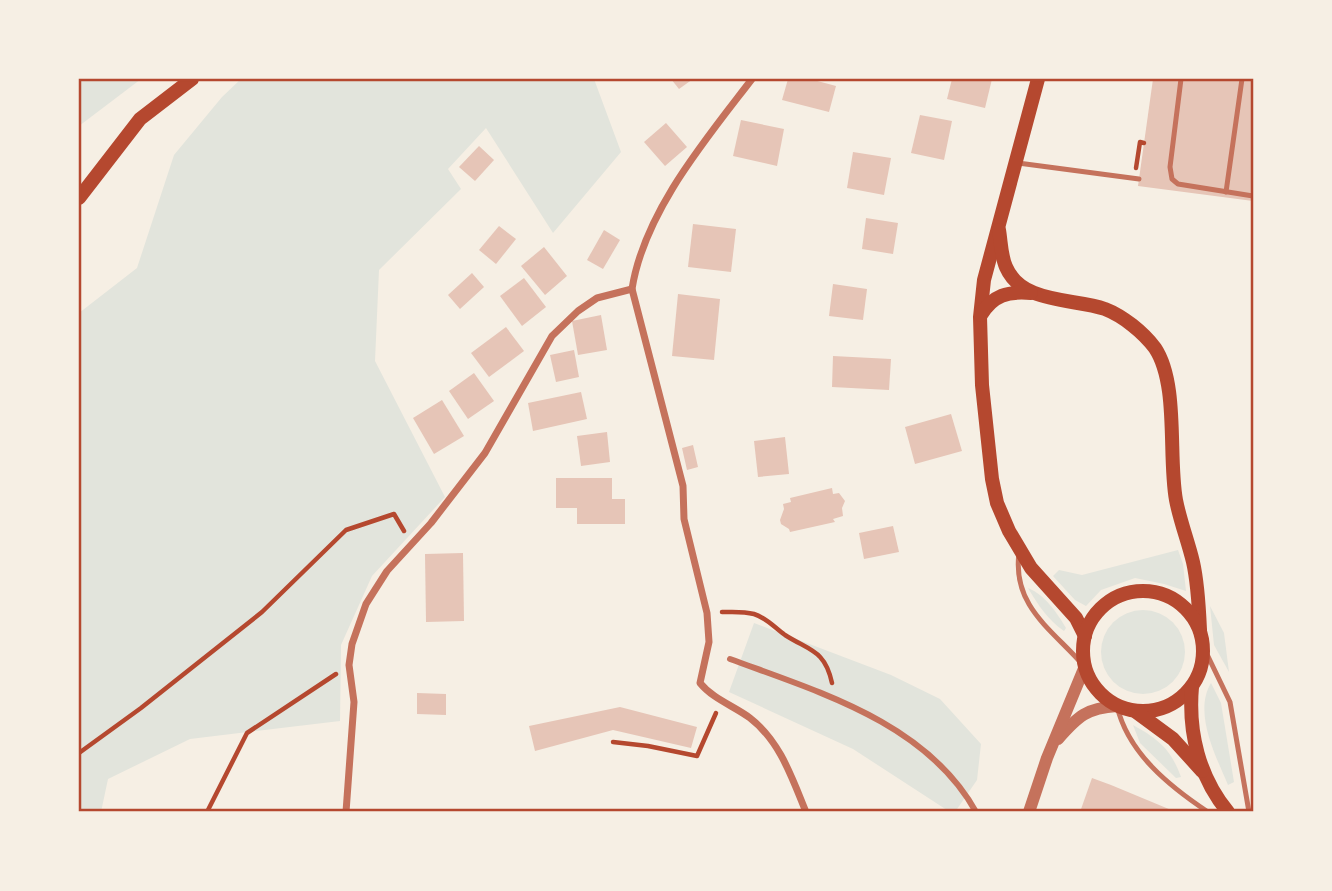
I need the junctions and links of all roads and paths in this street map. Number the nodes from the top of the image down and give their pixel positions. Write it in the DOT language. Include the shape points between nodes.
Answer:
graph roads {
  1 [pos="192,79"];
  2 [pos="752,79"];
  3 [pos="1038,79"];
  4 [pos="1181,79"];
  5 [pos="1242,79"];
  6 [pos="1144,143"];
  7 [pos="1138,160"];
  8 [pos="1015,162"];
  9 [pos="1139,178"];
  10 [pos="1226,192"];
  11 [pos="1253,196"];
  12 [pos="79,198"];
  13 [pos="999,225"];
  14 [pos="632,289"];
  15 [pos="1036,293"];
  16 [pos="980,317"];
  17 [pos="412,543"];
  18 [pos="1019,550"];
  19 [pos="707,613"];
  20 [pos="1200,631"];
  21 [pos="1085,636"];
  22 [pos="1203,646"];
  23 [pos="730,659"];
  24 [pos="349,665"];
  25 [pos="1085,666"];
  26 [pos="1192,687"];
  27 [pos="722,699"];
  28 [pos="836,700"];
  29 [pos="1117,706"];
  30 [pos="1135,712"];
  31 [pos="613,743"];
  32 [pos="1052,747"];
  33 [pos="79,753"];
  34 [pos="1203,772"];
  35 [pos="207,812"];
  36 [pos="345,812"];
  37 [pos="806,812"];
  38 [pos="976,812"];
  39 [pos="1028,812"];
  40 [pos="1208,812"];
  41 [pos="1228,812"];
  42 [pos="1250,812"];
  1 -- 12 [label="main road" via="140,119"];
  2 -- 14 [label="street" via="697,152 664,206 643,248"];
  3 -- 8 [label="main road"];
  4 -- 10 [label="lane" via="1172,179"];
  5 -- 10 [label="lane"];
  6 -- 7 [label="path" via="1140,142"];
  8 -- 9 [label="lane"];
  8 -- 13 [label="main road"];
  10 -- 11 [label="lane"];
  13 -- 15 [label="main road" via="1005,265 1021,286"];
  13 -- 16 [label="main road"];
  14 -- 17 [label="street" via="597,298 563,323 485,453"];
  14 -- 19 [label="street" via="684,486 684,519"];
  15 -- 16 [label="main road" via="1008,292 995,298"];
  15 -- 20 [label="main road" via="1104,309 1120,317 1155,349 1169,390 1173,480 1193,561"];
  16 -- 18 [label="main road" via="992,479"];
  17 -- 24 [label="street" via="366,604"];
  17 -- 33 [label="path" via="394,514 346,530 262,612"];
  18 -- 21 [label="main road" via="1076,618"];
  18 -- 25 [label="lane" via="1017,569 1030,608"];
  19 -- 27 [label="street" via="709,642 700,684"];
  19 -- 28 [label="path" via="755,614 816,652 828,666"];
  20 -- 21 [label="main road" via="1179,603 1166,595 1140,591 1107,603"];
  20 -- 22 [label="main road"];
  21 -- 25 [label="main road"];
  22 -- 26 [label="main road" via="1203,660"];
  22 -- 42 [label="lane" via="1230,702"];
  23 -- 28 [label="street"];
  24 -- 35 [label="path" via="247,733"];
  24 -- 36 [label="street" via="354,702"];
  25 -- 29 [label="main road" via="1093,685"];
  25 -- 32 [label="street"];
  26 -- 30 [label="main road" via="1159,710"];
  26 -- 34 [label="main road" via="1192,724"];
  27 -- 31 [label="path" via="697,756"];
  27 -- 37 [label="street" via="769,735"];
  28 -- 38 [label="street" via="887,725 934,757"];
  29 -- 30 [label="main road"];
  29 -- 32 [label="street" via="1095,708 1079,718"];
  29 -- 40 [label="lane" via="1139,754"];
  30 -- 34 [label="main road" via="1173,739"];
  32 -- 39 [label="street"];
  34 -- 41 [label="main road"];
}
